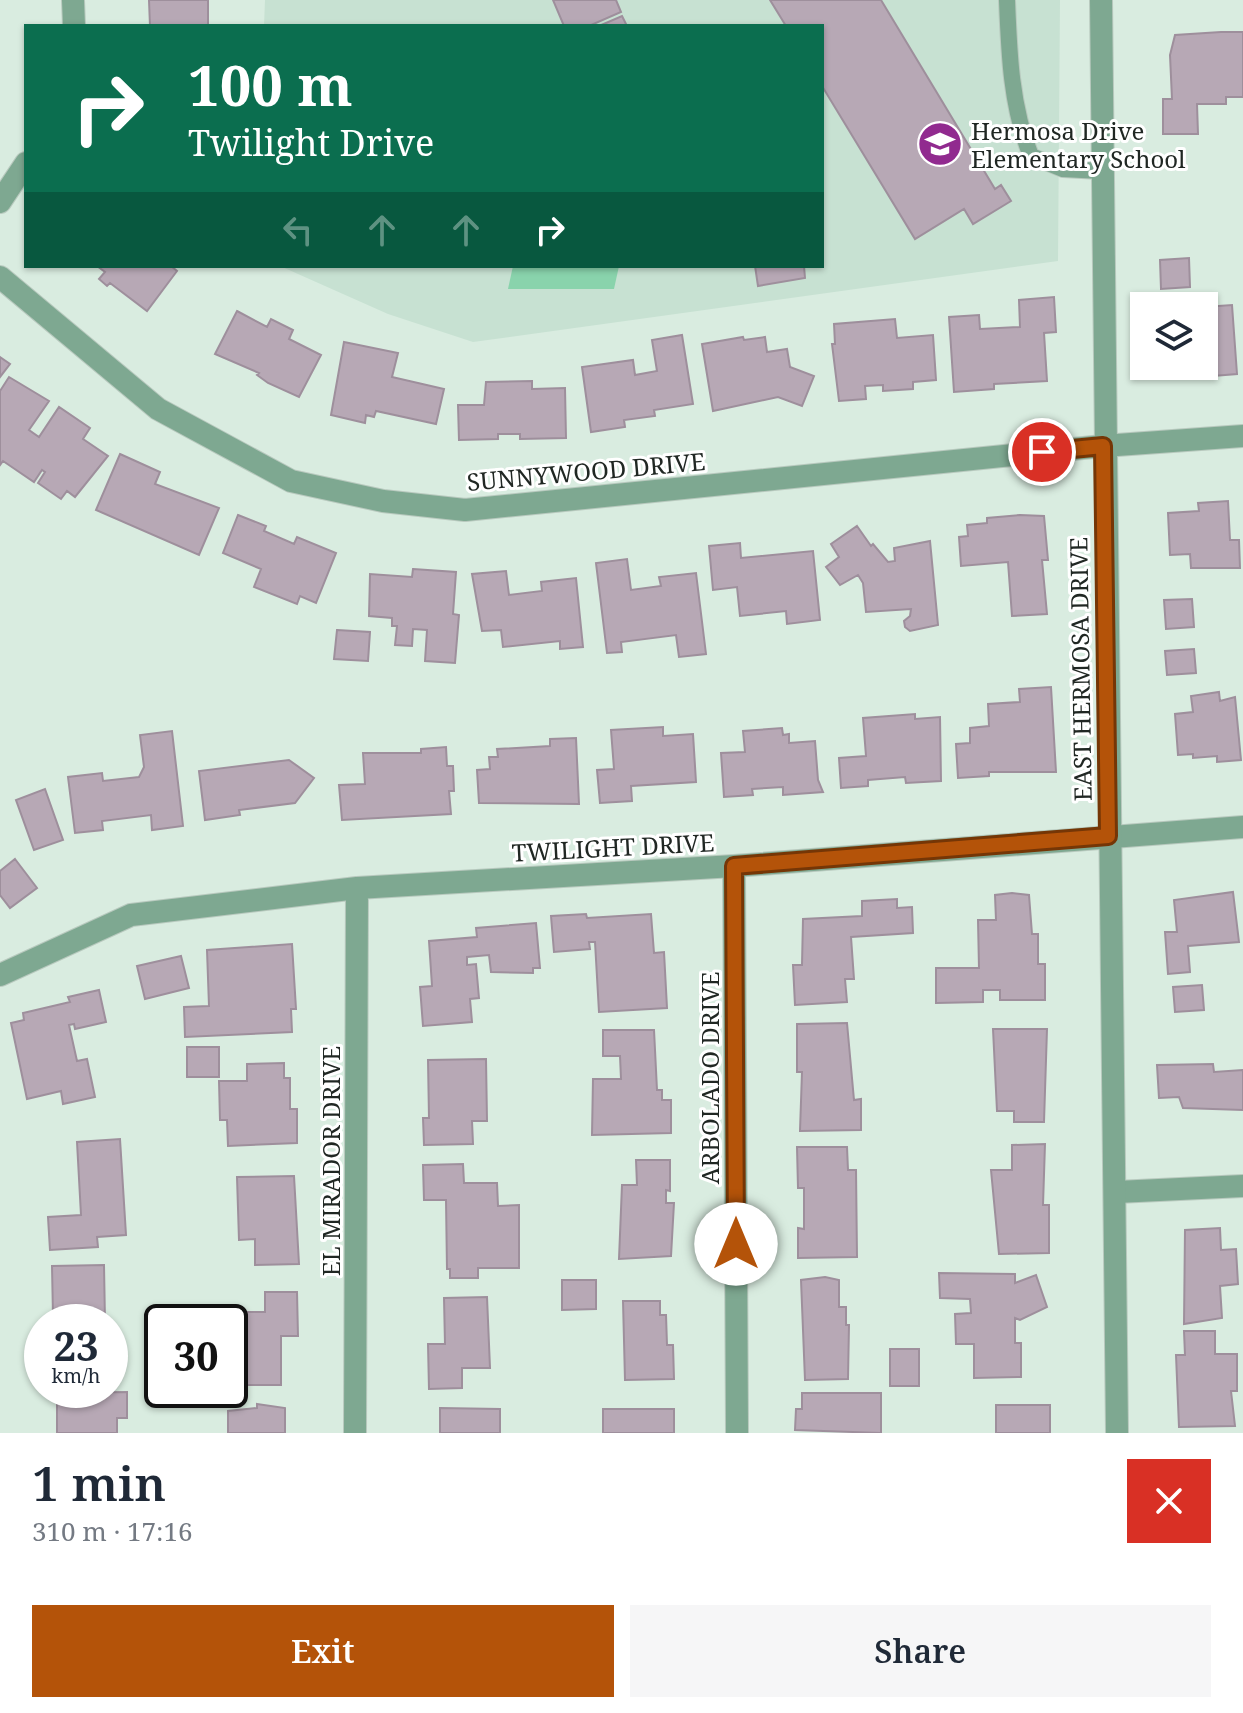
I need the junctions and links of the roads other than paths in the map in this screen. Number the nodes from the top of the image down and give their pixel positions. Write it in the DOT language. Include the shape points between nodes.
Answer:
graph roads {
  1 [pos="73,0"];
  2 [pos="1007,0"];
  3 [pos="1101,0"];
  4 [pos="74,24"];
  5 [pos="24,166"];
  6 [pos="1101,171"];
  7 [pos="0,202"];
  8 [pos="0,277"];
  9 [pos="1243,436"];
  10 [pos="1103,446"];
  11 [pos="1243,827"];
  12 [pos="1108,836"];
  13 [pos="734,866"];
  14 [pos="357,888"];
  15 [pos="0,975"];
  16 [pos="1243,1186"];
  17 [pos="1117,1192"];
  18 [pos="355,1433"];
  19 [pos="737,1433"];
  20 [pos="1117,1433"];
  1 -- 4 [label="street"];
  2 -- 6 [label="lane" via="1010,65 1031,156 1063,169"];
  3 -- 6 [label="street, EAST HERMOSA DRIVE"];
  5 -- 7 [label="street"];
  6 -- 10 [label="street, EAST HERMOSA DRIVE"];
  8 -- 10 [label="street, SUNNYWOOD DRIVE" via="158,409 291,481 383,501 465,510"];
  9 -- 10 [label="street, SUNNYWOOD DRIVE"];
  10 -- 12 [label="street, EAST HERMOSA DRIVE"];
  11 -- 12 [label="street, TWILIGHT DRIVE"];
  12 -- 13 [label="street, TWILIGHT DRIVE"];
  12 -- 17 [label="street, EAST HERMOSA DRIVE"];
  13 -- 14 [label="street, TWILIGHT DRIVE"];
  13 -- 19 [label="street, ARBOLADO DRIVE"];
  14 -- 15 [label="street, TWILIGHT DRIVE" via="131,915"];
  14 -- 18 [label="street, EL MIRADOR DRIVE"];
  16 -- 17 [label="street"];
  17 -- 20 [label="street, EAST HERMOSA DRIVE"];
}
